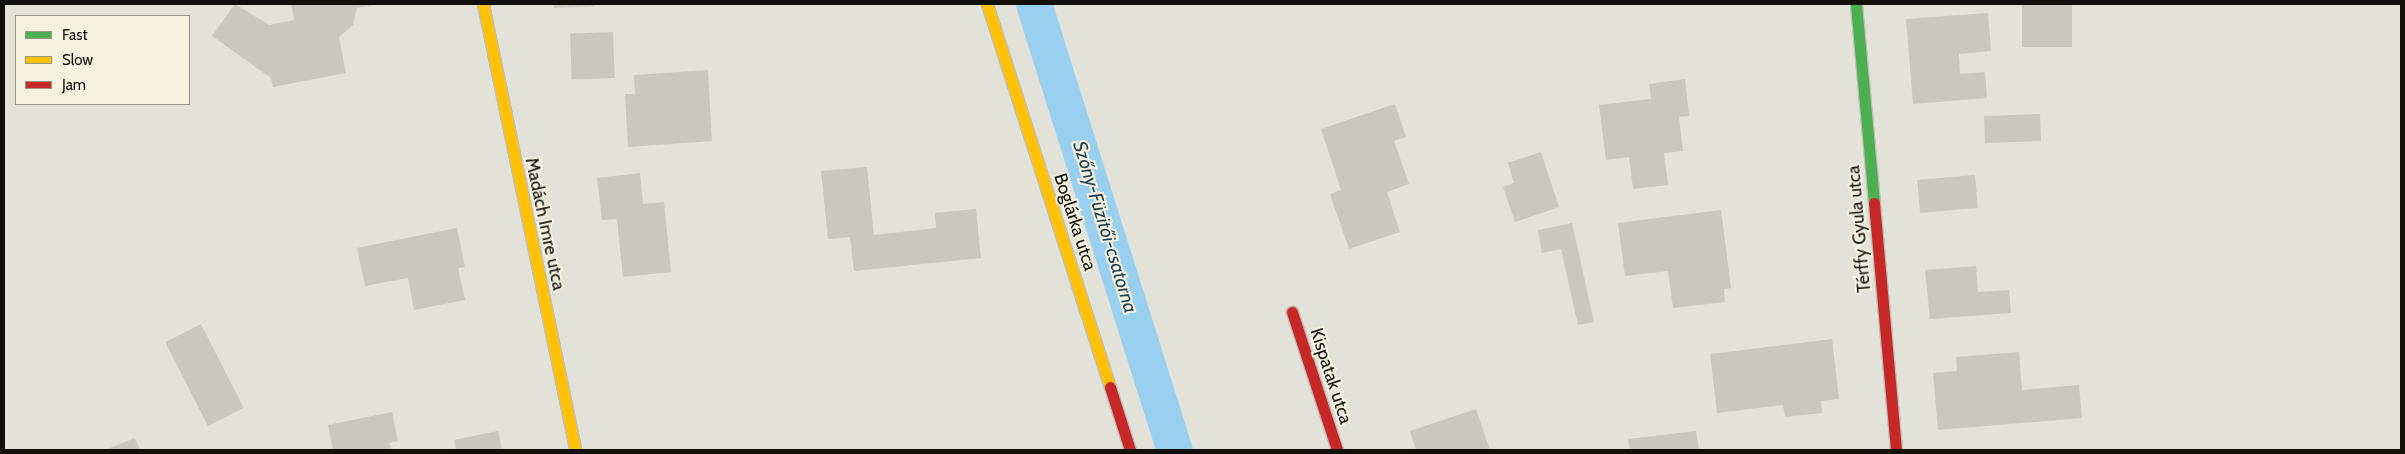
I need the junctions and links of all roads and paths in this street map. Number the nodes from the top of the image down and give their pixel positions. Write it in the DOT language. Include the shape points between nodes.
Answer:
graph roads {
  1 [pos="483,4"];
  2 [pos="986,4"];
  3 [pos="1856,4"];
  4 [pos="1292,312"];
  5 [pos="575,450"];
  6 [pos="1130,450"];
  7 [pos="1337,450"];
  8 [pos="1896,450"];
  1 -- 5 [label="street, Madách Imre utca"];
  2 -- 6 [label="street, Boglárka utca"];
  3 -- 8 [label="street, Térffy Gyula utca"];
  4 -- 7 [label="street, Kispatak utca"];
}
